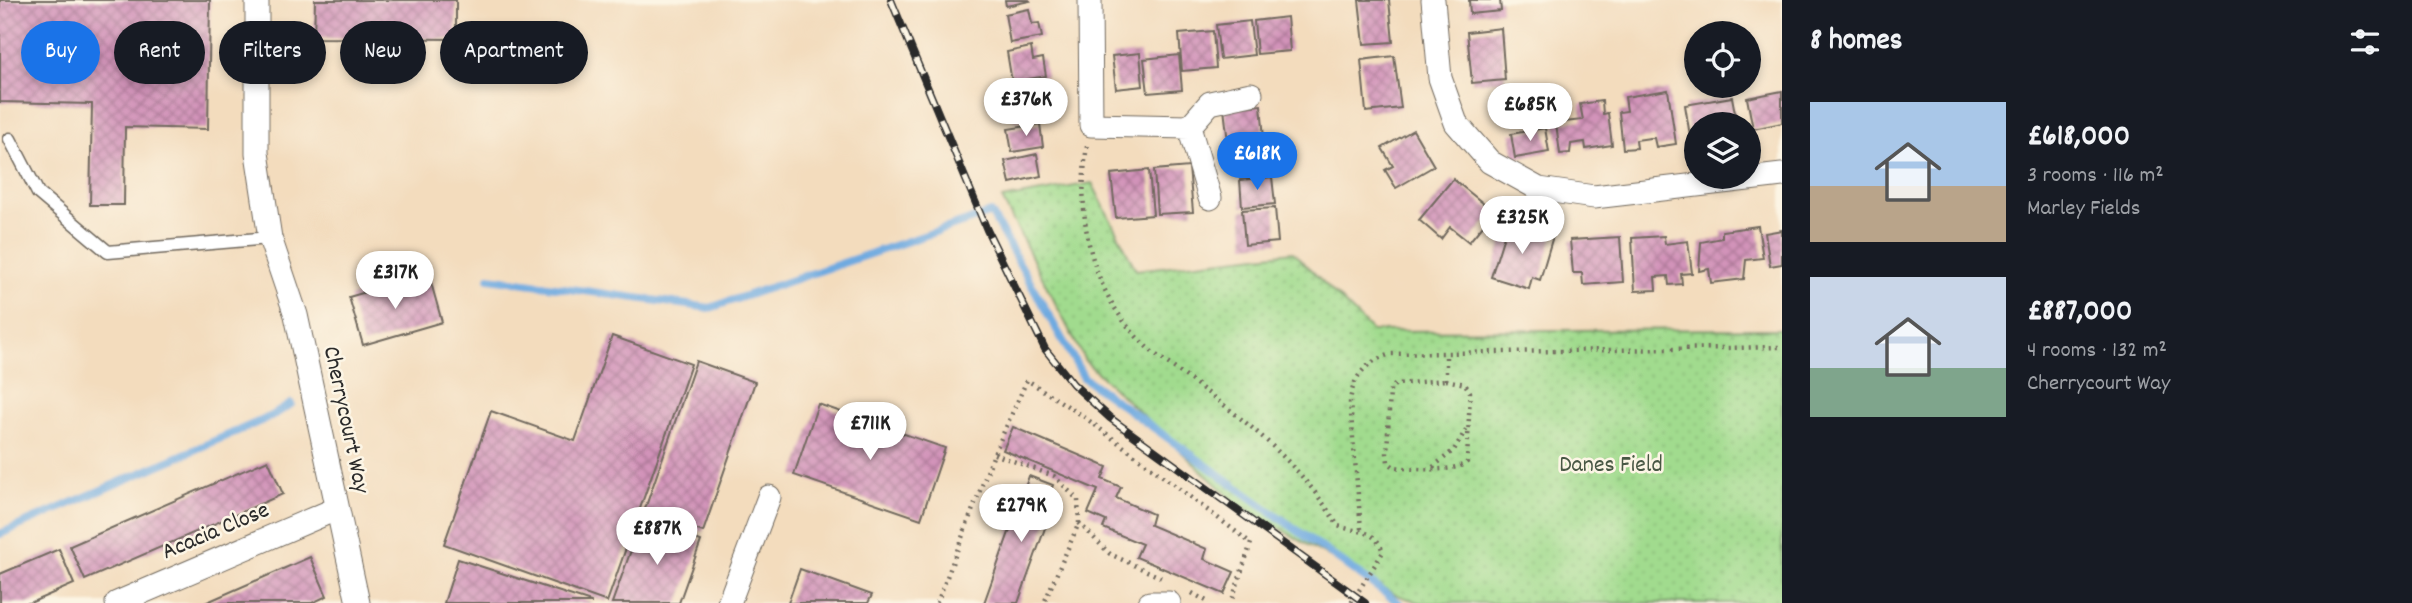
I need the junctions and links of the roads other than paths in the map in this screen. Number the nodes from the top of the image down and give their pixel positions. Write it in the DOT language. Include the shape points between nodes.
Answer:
graph roads {
  1 [pos="257,0"];
  2 [pos="1090,0"];
  3 [pos="1433,0"];
  4 [pos="1251,94"];
  5 [pos="1188,127"];
  6 [pos="10,139"];
  7 [pos="1782,175"];
  8 [pos="1210,198"];
  9 [pos="270,238"];
  10 [pos="769,497"];
  11 [pos="336,509"];
  12 [pos="1176,592"];
  13 [pos="117,603"];
  14 [pos="358,603"];
  15 [pos="729,603"];
  16 [pos="1150,603"];
  1 -- 9 [label="street, Cherrycourt Way" via="257,153"];
  2 -- 5 [label="street" via="1090,125"];
  3 -- 7 [label="street" via="1440,78 1456,123 1490,162 1539,189 1594,197"];
  4 -- 5 [label="street" via="1210,103"];
  5 -- 8 [label="street"];
  6 -- 9 [label="lane" via="38,193 108,252"];
  9 -- 11 [label="street, Cherrycourt Way" via="296,315"];
  10 -- 15 [label="street"];
  11 -- 13 [label="street, Acacia Close"];
  11 -- 14 [label="street, Cherrycourt Way"];
  12 -- 16 [label="street"];
}
